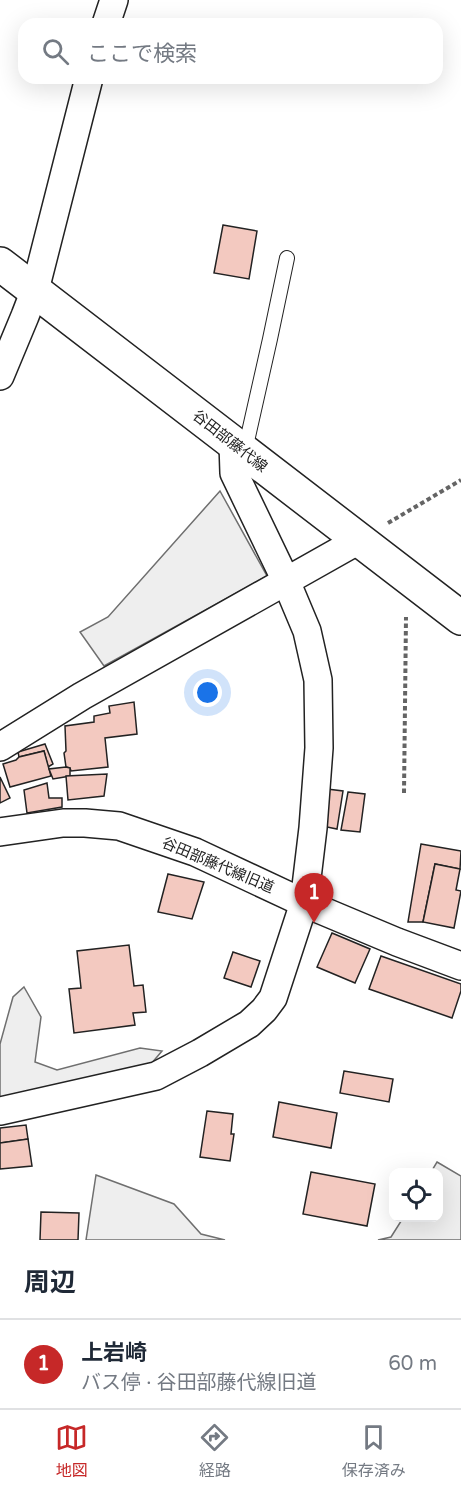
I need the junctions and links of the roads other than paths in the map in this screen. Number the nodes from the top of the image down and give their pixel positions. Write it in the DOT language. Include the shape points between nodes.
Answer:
graph roads {
  1 [pos="114,0"];
  2 [pos="108,18"];
  3 [pos="87,84"];
  4 [pos="286,258"];
  5 [pos="0,264"];
  6 [pos="34,290"];
  7 [pos="0,376"];
  8 [pos="239,448"];
  9 [pos="358,540"];
  10 [pos="286,581"];
  11 [pos="461,618"];
  12 [pos="0,747"];
  13 [pos="0,832"];
  14 [pos="304,903"];
  15 [pos="461,966"];
  16 [pos="0,1111"];
  1 -- 2 [label="street"];
  3 -- 6 [label="street"];
  4 -- 8 [label="lane" via="270,339"];
  5 -- 6 [label="main road, 谷田部藤代線"];
  6 -- 7 [label="street"];
  6 -- 8 [label="main road, 谷田部藤代線"];
  8 -- 9 [label="main road, 谷田部藤代線"];
  8 -- 10 [label="street" via="234,473"];
  9 -- 10 [label="street"];
  9 -- 11 [label="main road, 谷田部藤代線"];
  10 -- 12 [label="street"];
  10 -- 14 [label="street" via="307,631 318,680 319,748"];
  13 -- 14 [label="street, 谷田部藤代線旧道" via="63,823 119,826 195,852"];
  14 -- 15 [label="street, 谷田部藤代線旧道"];
  14 -- 16 [label="street" via="273,998 249,1024 156,1076"];
}
